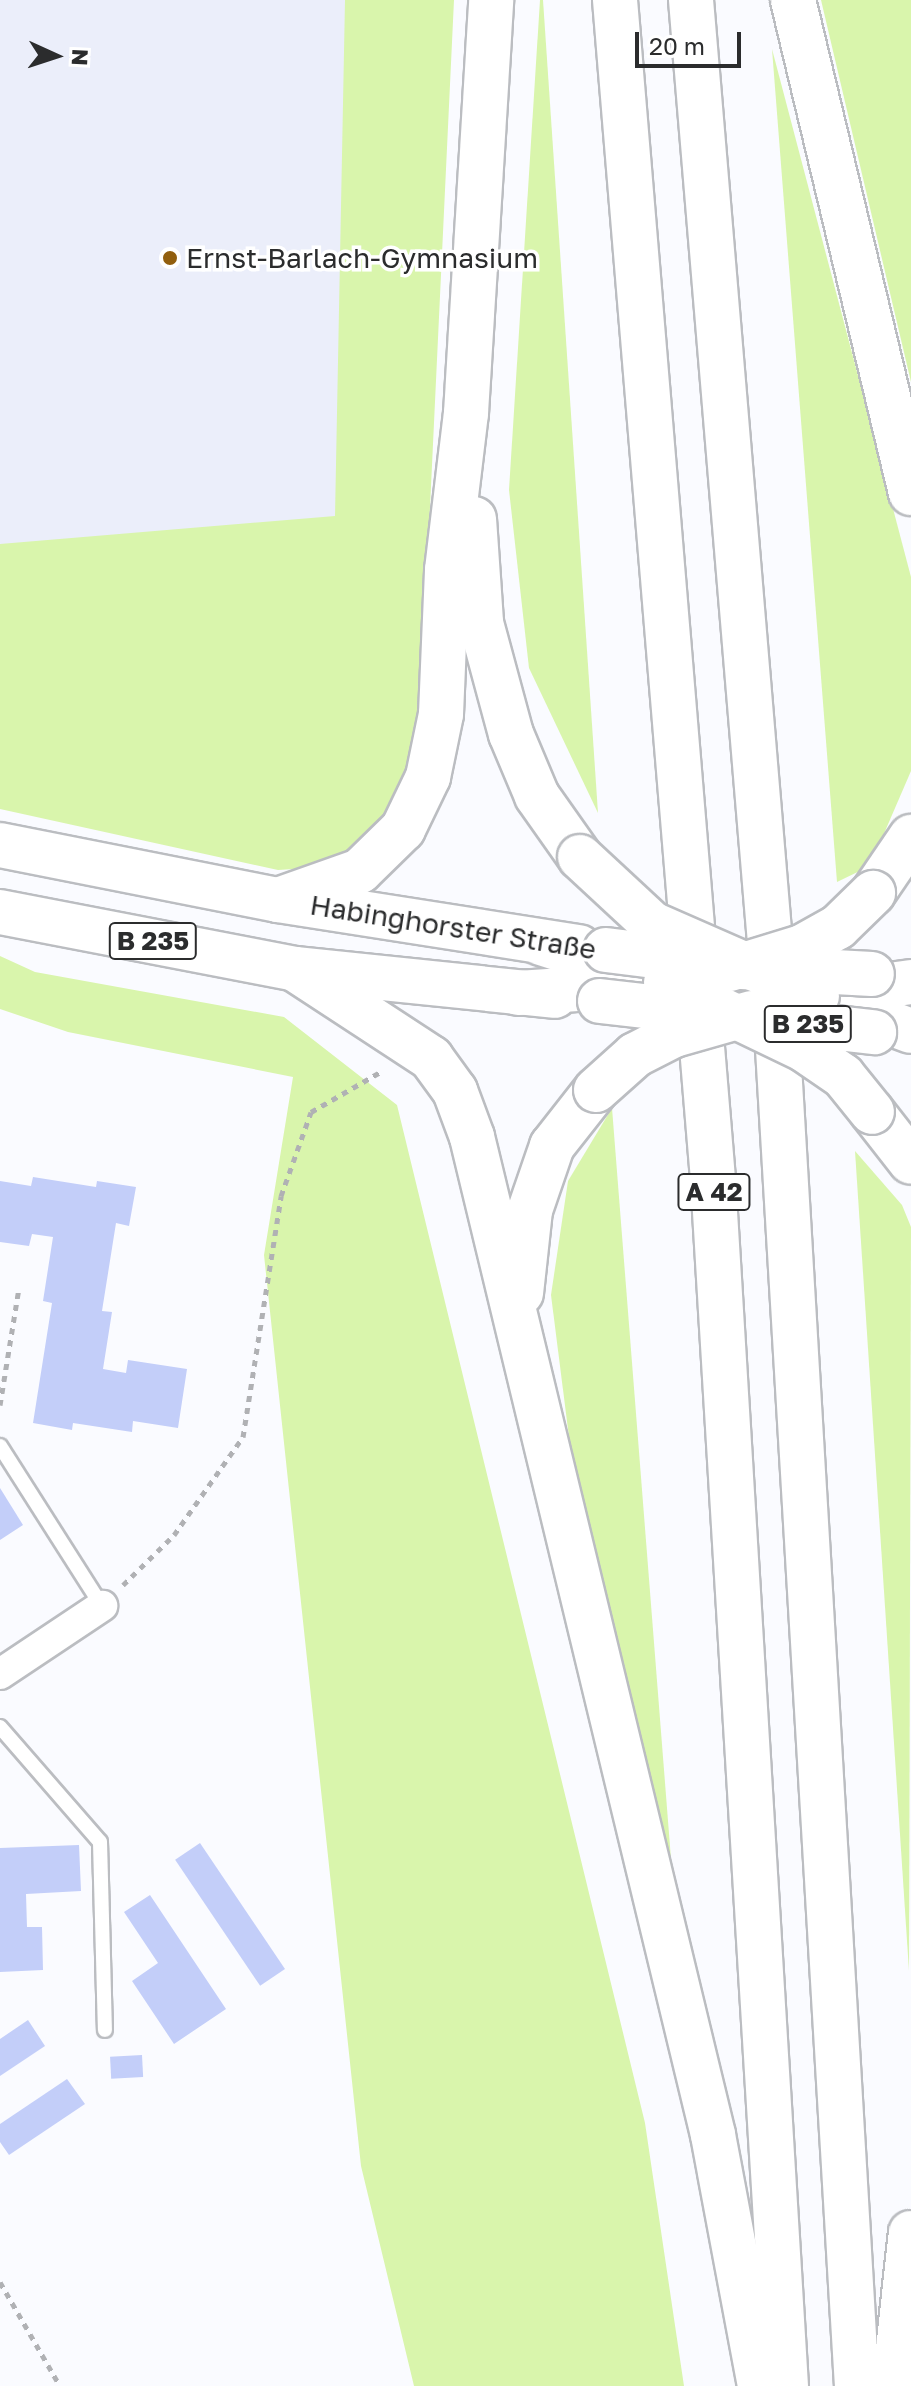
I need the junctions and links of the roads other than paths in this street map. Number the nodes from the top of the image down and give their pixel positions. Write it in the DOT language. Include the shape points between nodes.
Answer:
graph roads {
  1 [pos="491,0"];
  2 [pos="615,0"];
  3 [pos="691,0"];
  4 [pos="793,0"];
  5 [pos="466,413"];
  6 [pos="911,493"];
  7 [pos="911,837"];
  8 [pos="0,845"];
  9 [pos="278,900"];
  10 [pos="0,912"];
  11 [pos="742,967"];
  12 [pos="295,969"];
  13 [pos="603,975"];
  14 [pos="666,983"];
  15 [pos="817,996"];
  16 [pos="892,1004"];
  17 [pos="742,1016"];
  18 [pos="911,1162"];
  19 [pos="517,1327"];
  20 [pos="0,1446"];
  21 [pos="102,1606"];
  22 [pos="0,1674"];
  23 [pos="0,1727"];
  24 [pos="105,2030"];
  25 [pos="911,2233"];
  26 [pos="760,2386"];
  27 [pos="786,2386"];
  28 [pos="857,2386"];
  29 [pos="894,2386"];
  1 -- 5 [label="main road"];
  2 -- 27 [label="main road, A 42" via="713,1179"];
  3 -- 28 [label="main road, A 42" via="776,1015"];
  4 -- 6 [label="main road"];
  5 -- 9 [label="main road" via="447,570 441,714 428,777 403,829 360,871"];
  5 -- 11 [label="main road, bridge" via="481,623 511,734 537,796 580,857 652,924"];
  7 -- 11 [label="main road, bridge" via="873,893 838,927 802,947"];
  8 -- 9 [label="main road, Habinghorster Straße / B 235"];
  9 -- 13 [label="main road, Habinghorster Straße / B 235" via="541,943"];
  10 -- 12 [label="main road, Habinghorster Straße / B 235"];
  11 -- 13 [label="main road, Habinghorster Straße / B 235, bridge"];
  11 -- 14 [label="main road, bridge"];
  11 -- 15 [label="main road, bridge"];
  11 -- 16 [label="main road, Habinghorster Straße / B 235, bridge"];
  12 -- 13 [label="main road, Habinghorster Straße / B 235" via="518,993"];
  12 -- 19 [label="main road" via="414,1042 455,1091 472,1137"];
  13 -- 14 [label="main road"];
  13 -- 17 [label="main road, Habinghorster Straße / B 235, bridge"];
  14 -- 17 [label="main road, bridge"];
  15 -- 16 [label="main road"];
  15 -- 17 [label="main road, bridge"];
  16 -- 17 [label="main road, Habinghorster Straße / B 235, bridge"];
  17 -- 18 [label="main road, bridge" via="843,1076"];
  17 -- 19 [label="main road, bridge" via="674,1035 635,1055 596,1090 552,1146 530,1210"];
  19 -- 26 [label="main road" via="713,2135"];
  20 -- 21 [label="lane"];
  21 -- 22 [label="street"];
  23 -- 24 [label="lane" via="100,1842"];
  25 -- 29 [label="main road"];
}
